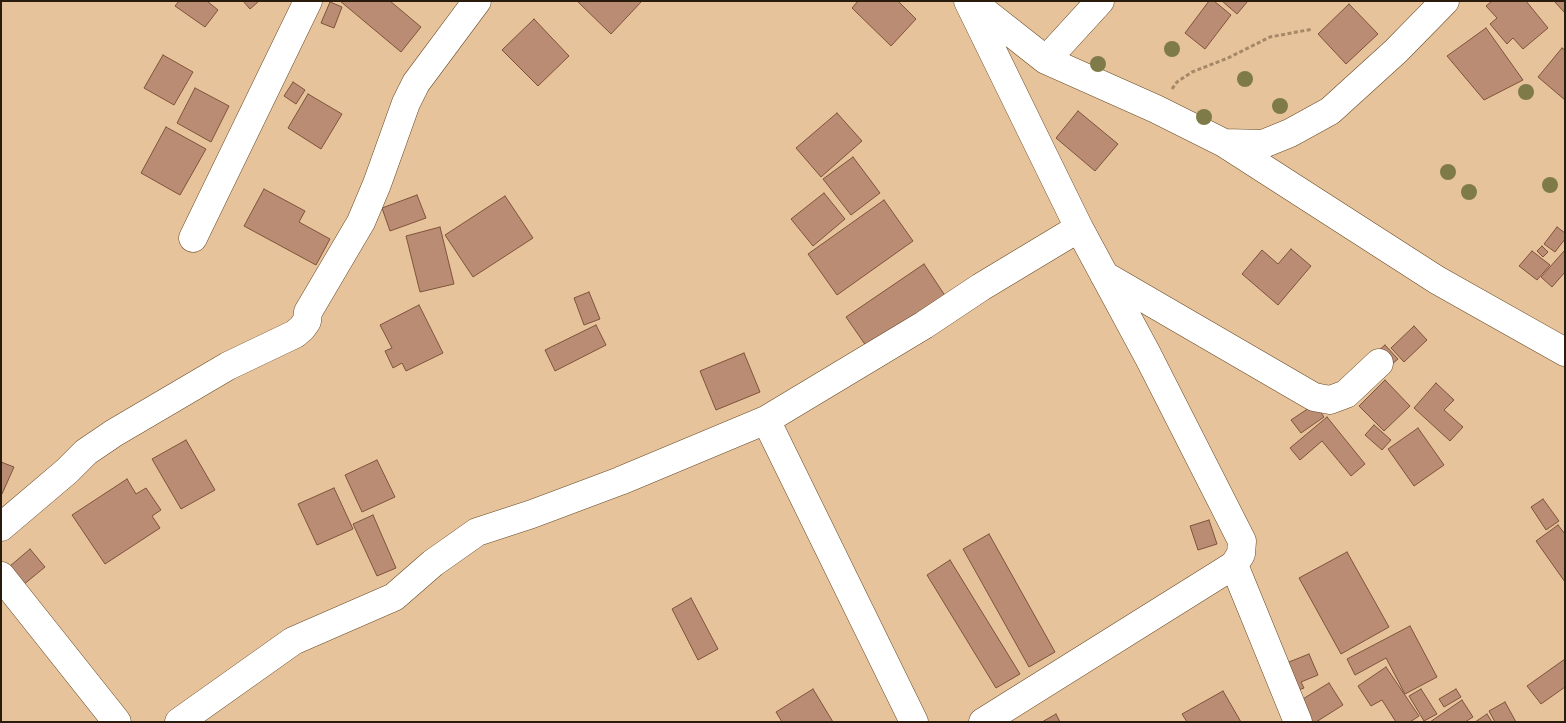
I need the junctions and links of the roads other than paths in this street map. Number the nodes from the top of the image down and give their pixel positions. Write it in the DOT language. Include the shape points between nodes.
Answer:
graph roads {
  1 [pos="308,1"];
  2 [pos="477,1"];
  3 [pos="969,1"];
  4 [pos="1100,1"];
  5 [pos="1445,1"];
  6 [pos="1046,60"];
  7 [pos="1224,143"];
  8 [pos="1079,228"];
  9 [pos="193,238"];
  10 [pos="1104,275"];
  11 [pos="1564,349"];
  12 [pos="1378,363"];
  13 [pos="766,420"];
  14 [pos="1,527"];
  15 [pos="1234,565"];
  16 [pos="1,576"];
  17 [pos="117,722"];
  18 [pos="179,722"];
  19 [pos="914,722"];
  20 [pos="983,722"];
  21 [pos="1298,722"];
  1 -- 9 [label="street"];
  2 -- 14 [label="street" via="416,83 361,222 308,312 302,328 228,366 107,438 86,452"];
  3 -- 6 [label="street"];
  3 -- 8 [label="street"];
  4 -- 6 [label="street"];
  5 -- 7 [label="street" via="1330,111 1263,144"];
  6 -- 7 [label="street"];
  7 -- 11 [label="street" via="1437,280"];
  8 -- 10 [label="street"];
  8 -- 13 [label="street"];
  10 -- 12 [label="street" via="1314,397 1330,400 1346,394"];
  10 -- 15 [label="street" via="1242,541 1241,554"];
  13 -- 18 [label="street" via="620,481 477,532 394,598 293,641"];
  13 -- 19 [label="street"];
  15 -- 20 [label="street"];
  15 -- 21 [label="street"];
  16 -- 17 [label="street"];
}
